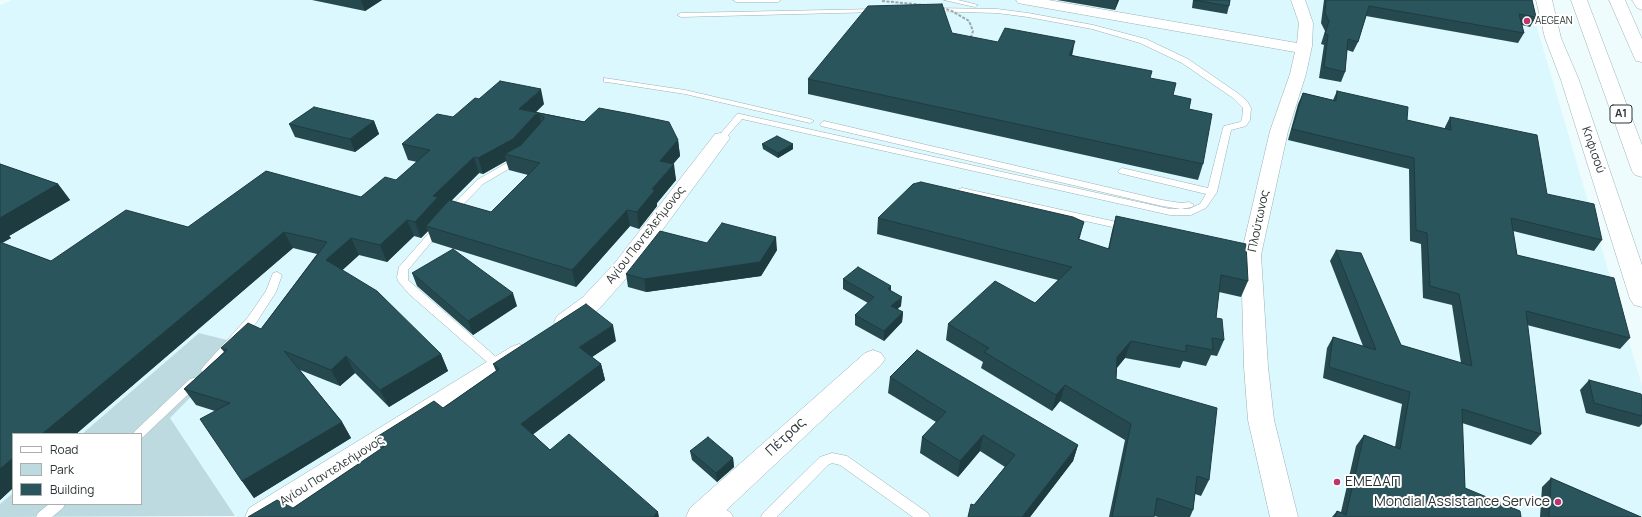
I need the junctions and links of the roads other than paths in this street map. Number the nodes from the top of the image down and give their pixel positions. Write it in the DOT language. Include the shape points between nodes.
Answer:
graph roads {
  1 [pos="736,0"];
  2 [pos="778,0"];
  3 [pos="947,0"];
  4 [pos="1023,0"];
  5 [pos="1298,0"];
  6 [pos="1544,0"];
  7 [pos="1579,0"];
  8 [pos="1617,0"];
  9 [pos="1640,0"];
  10 [pos="1642,5"];
  11 [pos="922,10"];
  12 [pos="883,11"];
  13 [pos="681,15"];
  14 [pos="1028,15"];
  15 [pos="1303,49"];
  16 [pos="1642,56"];
  17 [pos="607,80"];
  18 [pos="810,121"];
  19 [pos="824,124"];
  20 [pos="721,138"];
  21 [pos="525,154"];
  22 [pos="1642,170"];
  23 [pos="1122,171"];
  24 [pos="962,191"];
  25 [pos="1212,192"];
  26 [pos="1134,229"];
  27 [pos="278,275"];
  28 [pos="1642,299"];
  29 [pos="873,359"];
  30 [pos="499,366"];
  31 [pos="139,433"];
  32 [pos="57,505"];
  33 [pos="713,513"];
  34 [pos="43,517"];
  35 [pos="259,517"];
  36 [pos="768,517"];
  37 [pos="923,517"];
  38 [pos="1284,517"];
  1 -- 2 [label="lane"];
  3 -- 14 [label="lane"];
  4 -- 15 [label="street"];
  5 -- 15 [label="street, Πλούτωνος" via="1306,23"];
  6 -- 28 [label="main road, Κηφισού" via="1553,38 1570,80"];
  7 -- 22 [label="main road, Α1"];
  8 -- 16 [label="main road"];
  9 -- 10 [label="main road"];
  11 -- 14 [label="lane" via="990,10"];
  12 -- 13 [label="lane"];
  14 -- 25 [label="lane" via="1093,27 1144,41 1185,61 1244,102 1247,108 1246,120 1228,128"];
  15 -- 38 [label="street, Πλούτωνος" via="1298,74 1278,131 1247,254 1260,420"];
  17 -- 18 [label="lane" via="685,92"];
  19 -- 25 [label="lane" via="1162,203 1181,206 1196,204 1205,200"];
  20 -- 25 [label="lane" via="740,116 1170,212 1191,212 1203,206"];
  20 -- 30 [label="street, Αγίου Παντελεήμονος" via="622,269 591,303"];
  21 -- 30 [label="lane" via="470,191 406,264 402,273 403,281 413,292"];
  23 -- 25 [label="lane"];
  24 -- 26 [label="lane"];
  27 -- 31 [label="lane" via="271,292 252,320 206,370"];
  29 -- 33 [label="street, Πέτρας"];
  30 -- 35 [label="street, Αγίου Παντελεήμονος"];
  32 -- 34 [label="lane"];
  36 -- 37 [label="lane" via="824,461 832,458 843,460"];
}
